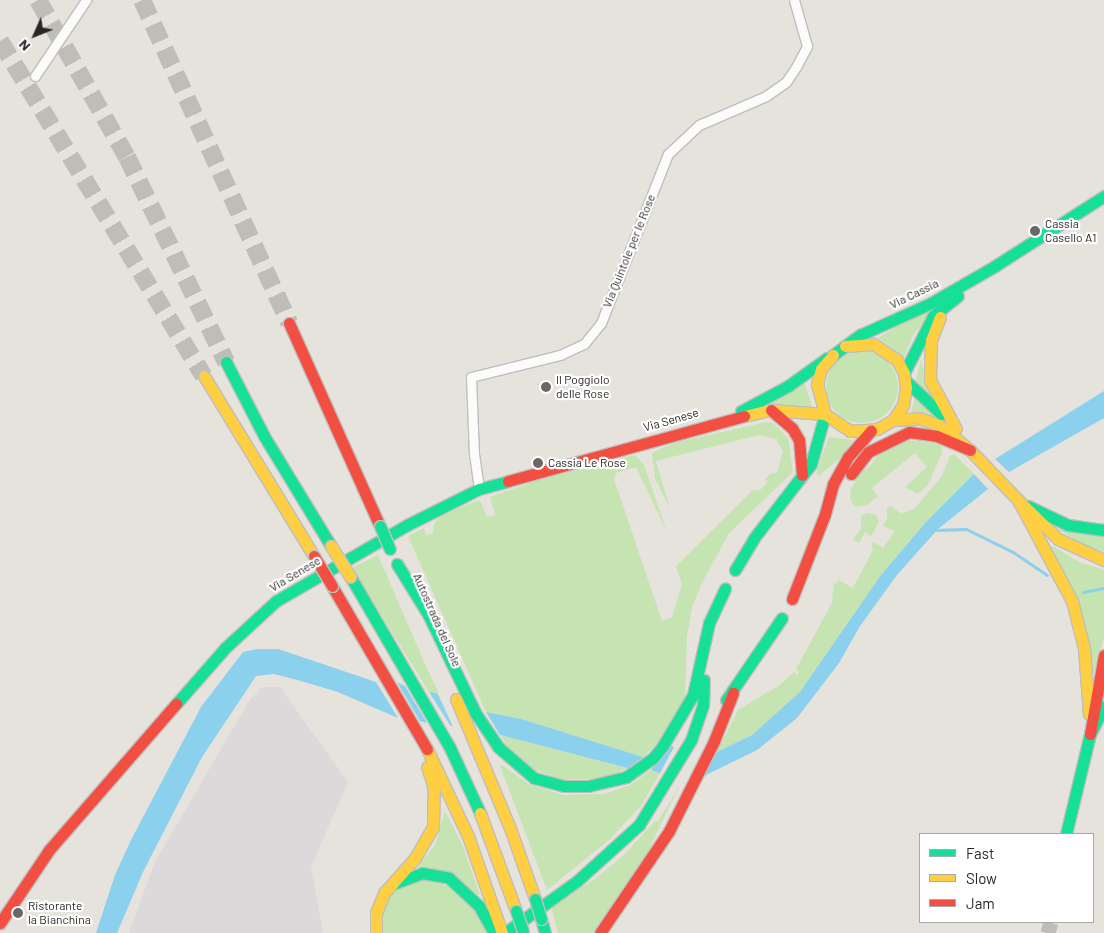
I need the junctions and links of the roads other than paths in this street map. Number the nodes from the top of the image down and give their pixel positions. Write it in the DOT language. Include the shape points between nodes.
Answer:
graph roads {
  1 [pos="86,0"];
  2 [pos="794,0"];
  3 [pos="35,76"];
  4 [pos="1104,196"];
  5 [pos="995,266"];
  6 [pos="946,306"];
  7 [pos="289,323"];
  8 [pos="845,346"];
  9 [pos="830,356"];
  10 [pos="226,362"];
  11 [pos="204,376"];
  12 [pos="904,376"];
  13 [pos="771,410"];
  14 [pos="826,414"];
  15 [pos="723,420"];
  16 [pos="893,420"];
  17 [pos="956,428"];
  18 [pos="870,431"];
  19 [pos="970,450"];
  20 [pos="801,480"];
  21 [pos="479,489"];
  22 [pos="1018,500"];
  23 [pos="826,514"];
  24 [pos="1104,530"];
  25 [pos="1104,560"];
  26 [pos="397,564"];
  27 [pos="735,570"];
  28 [pos="725,588"];
  29 [pos="792,599"];
  30 [pos="782,618"];
  31 [pos="1104,655"];
  32 [pos="701,662"];
  33 [pos="1104,692"];
  34 [pos="733,693"];
  35 [pos="1104,706"];
  36 [pos="704,717"];
  37 [pos="415,732"];
  38 [pos="1090,734"];
  39 [pos="1066,833"];
  40 [pos="390,885"];
  41 [pos="0,923"];
  42 [pos="498,930"];
  43 [pos="523,932"];
  44 [pos="376,933"];
  45 [pos="544,933"];
  46 [pos="600,933"];
  1 -- 3 [label="street"];
  2 -- 21 [label="street, Via Quintole per le Rose" via="807,46 796,67 786,82 766,96 699,125 668,154 600,323 584,344 560,354 471,377 474,455"];
  4 -- 5 [label="main road, Via Cassia"];
  5 -- 6 [label="main road, Via Cassia"];
  5 -- 8 [label="main road, Via Cassia" via="931,303 860,335"];
  6 -- 12 [label="main road, Via Cassia" via="923,330"];
  6 -- 17 [label="main road" via="930,340 928,360 930,380"];
  7 -- 26 [label="main road, Autostrada del Sole, bridge"];
  8 -- 9 [label="main road, Via Cassia"];
  8 -- 12 [label="main road" via="859,343 886,350"];
  9 -- 14 [label="main road, Via Cassia" via="821,369 817,384 819,400"];
  9 -- 15 [label="main road, Via Senese" via="788,386"];
  10 -- 43 [label="main road, bridge" via="268,443 409,672 450,748 487,829"];
  11 -- 37 [label="main road, bridge" via="336,591"];
  12 -- 16 [label="main road, Via Cassia" via="904,401"];
  12 -- 17 [label="main road"];
  13 -- 14 [label="main road, Via Senese"];
  13 -- 15 [label="main road, Via Senese"];
  13 -- 20 [label="main road" via="792,428 798,440 802,453"];
  14 -- 18 [label="main road" via="850,431"];
  14 -- 20 [label="main road" via="811,464"];
  15 -- 21 [label="main road, Via Senese"];
  16 -- 18 [label="main road"];
  16 -- 19 [label="main road" via="930,420"];
  17 -- 19 [label="main road"];
  18 -- 23 [label="main road" via="840,470 828,496"];
  19 -- 22 [label="main road"];
  19 -- 23 [label="main road" via="925,433 896,436 874,448 857,463"];
  20 -- 27 [label="main road" via="764,525"];
  21 -- 41 [label="main road, Via Senese" via="351,556 256,617 49,850"];
  22 -- 24 [label="main road" via="1068,525"];
  22 -- 25 [label="main road" via="1058,539"];
  22 -- 38 [label="main road" via="1072,601 1084,648"];
  23 -- 29 [label="main road"];
  26 -- 32 [label="main road" via="429,616 498,747 534,778 588,786 626,777 653,758 668,739 688,706"];
  26 -- 45 [label="main road, Autostrada del Sole, bridge" via="476,742 535,899"];
  28 -- 32 [label="main road" via="709,623"];
  30 -- 34 [label="main road"];
  31 -- 38 [label="main road"];
  32 -- 36 [label="main road"];
  33 -- 38 [label="main road"];
  34 -- 36 [label="main road"];
  34 -- 46 [label="main road" via="714,741 656,853"];
  35 -- 38 [label="main road"];
  36 -- 42 [label="main road" via="666,785 624,841 577,881"];
  37 -- 40 [label="main road" via="430,774 436,814 422,847"];
  37 -- 42 [label="main road" via="468,836"];
  38 -- 39 [label="main road"];
  40 -- 42 [label="main road" via="422,873 449,878"];
  40 -- 44 [label="main road" via="377,907"];
}
